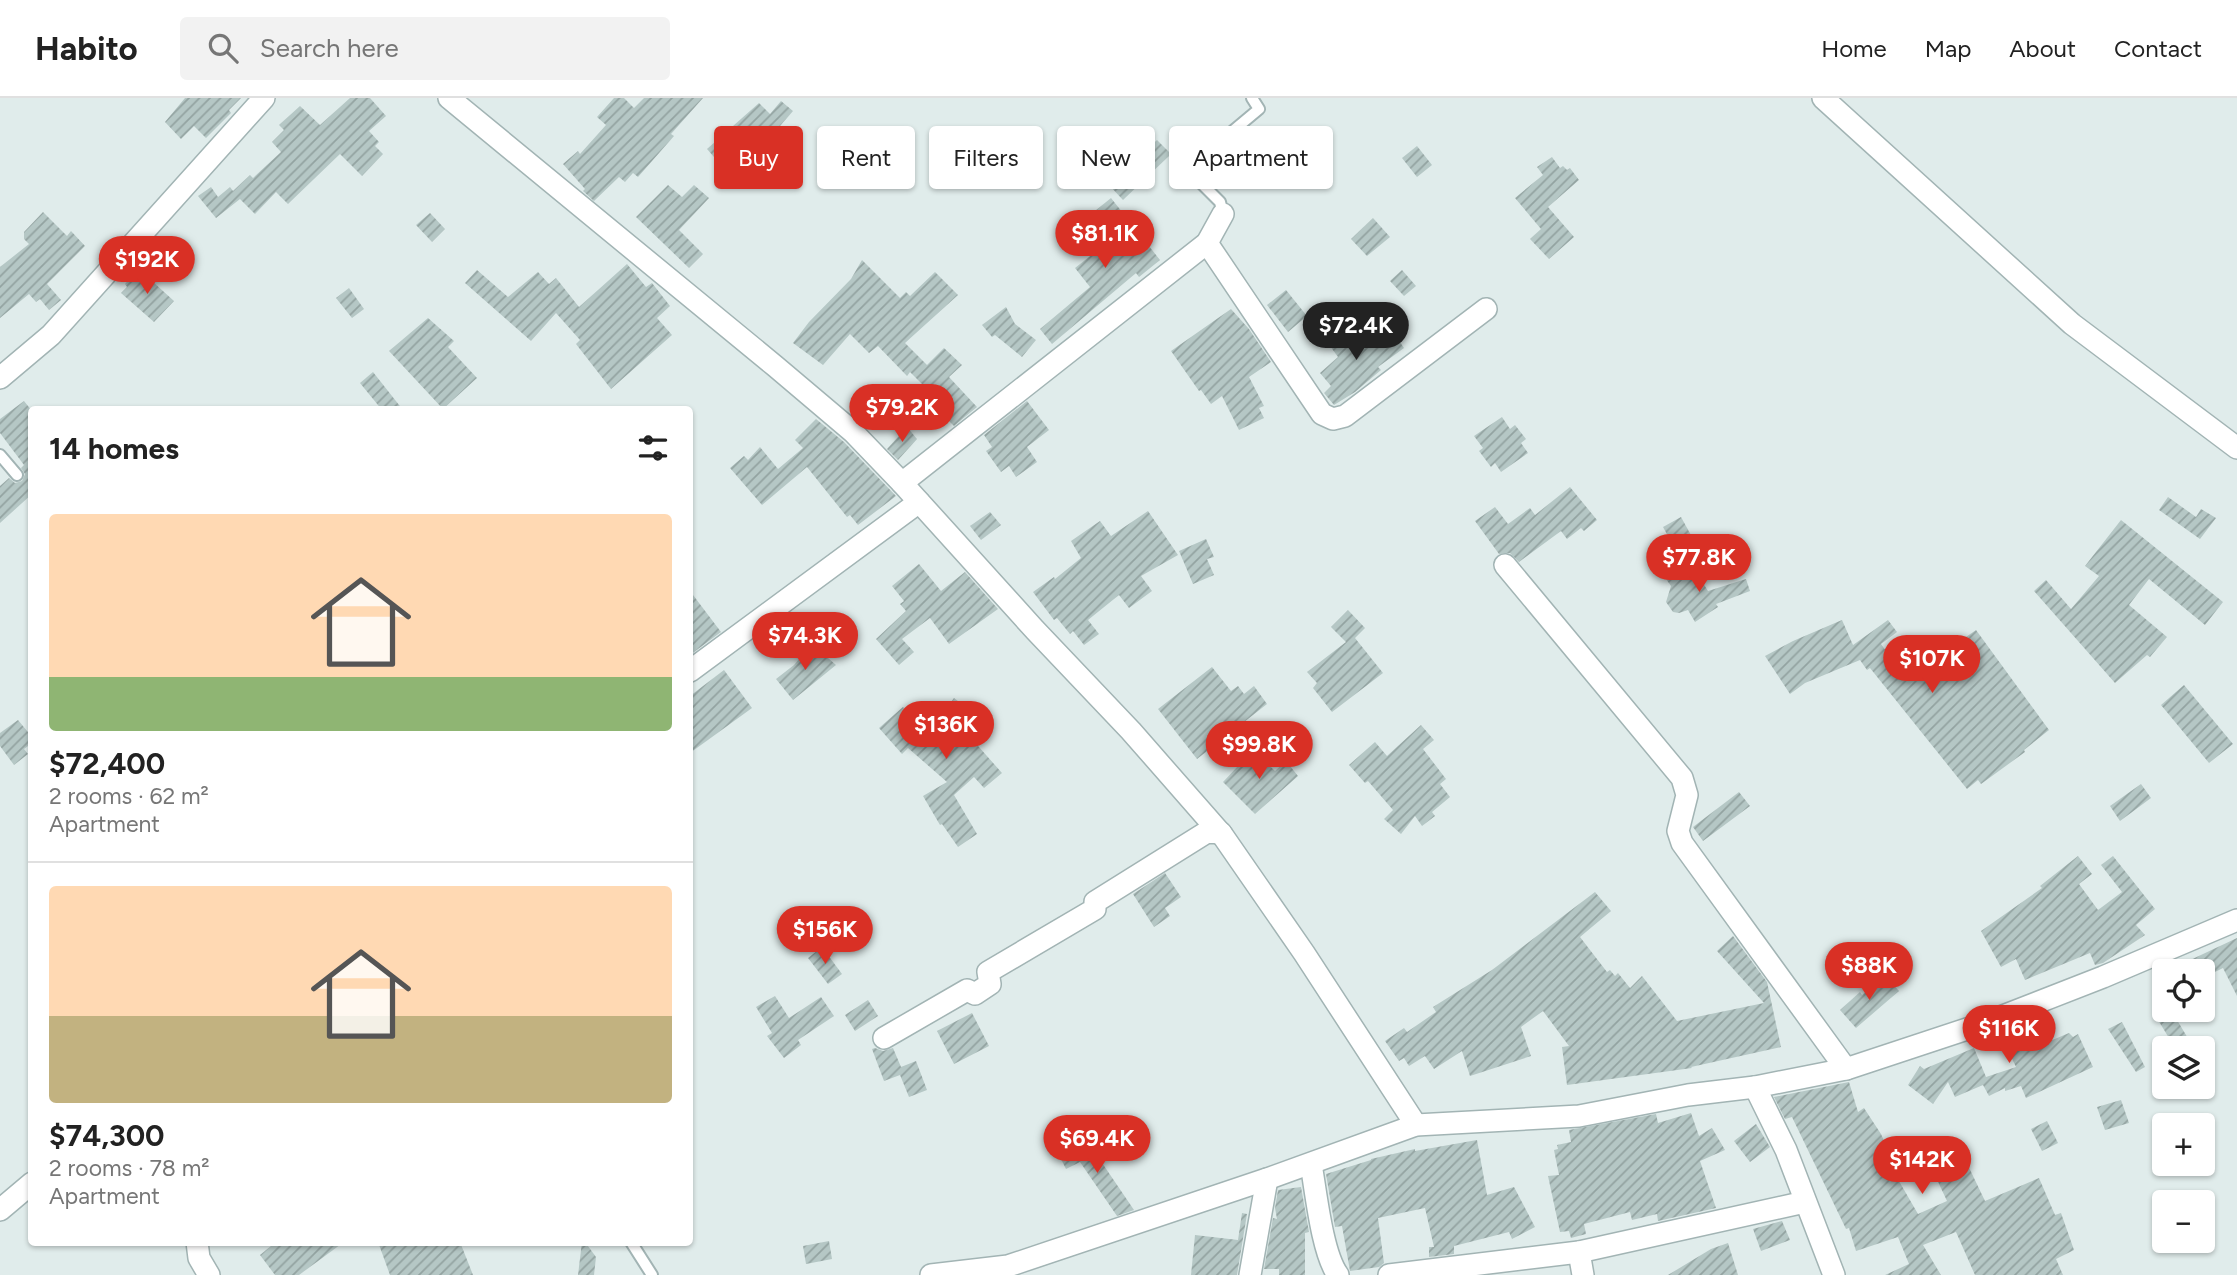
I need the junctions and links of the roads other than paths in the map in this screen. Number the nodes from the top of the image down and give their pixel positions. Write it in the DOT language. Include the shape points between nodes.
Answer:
graph roads {
  1 [pos="264,98"];
  2 [pos="449,98"];
  3 [pos="1252,98"];
  4 [pos="1823,98"];
  5 [pos="1223,214"];
  6 [pos="1208,243"];
  7 [pos="1486,309"];
  8 [pos="0,378"];
  9 [pos="2237,448"];
  10 [pos="0,455"];
  11 [pos="17,475"];
  12 [pos="902,483"];
  13 [pos="919,502"];
  14 [pos="1505,565"];
  15 [pos="693,669"];
  16 [pos="1221,833"];
  17 [pos="2237,920"];
  18 [pos="884,1038"];
  19 [pos="1846,1069"];
  20 [pos="1755,1087"];
  21 [pos="1416,1125"];
  22 [pos="1311,1164"];
  23 [pos="1267,1179"];
  24 [pos="28,1186"];
  25 [pos="1805,1202"];
  26 [pos="0,1210"];
  27 [pos="198,1246"];
  28 [pos="634,1246"];
  29 [pos="1579,1252"];
  30 [pos="209,1275"];
  31 [pos="652,1275"];
  32 [pos="931,1275"];
  33 [pos="1250,1275"];
  34 [pos="1338,1275"];
  35 [pos="1389,1275"];
  36 [pos="1583,1275"];
  37 [pos="1834,1275"];
  1 -- 8 [label="street" via="51,335"];
  2 -- 12 [label="street" via="853,432"];
  3 -- 5 [label="lane" via="1259,109 1210,150 1199,181 1220,202"];
  4 -- 9 [label="street" via="2073,324"];
  5 -- 6 [label="street"];
  6 -- 7 [label="street" via="1322,414 1333,419 1345,416"];
  6 -- 12 [label="street"];
  10 -- 11 [label="lane"];
  12 -- 13 [label="street"];
  13 -- 15 [label="street"];
  13 -- 16 [label="street"];
  14 -- 19 [label="street" via="1682,778 1687,795 1678,831 1682,843"];
  16 -- 18 [label="street" via="1207,832 1095,902 1095,909 988,972 990,984 975,994 967,990"];
  16 -- 21 [label="street"];
  17 -- 19 [label="street" via="2103,978"];
  19 -- 20 [label="street"];
  20 -- 21 [label="street" via="1579,1116"];
  20 -- 25 [label="street"];
  21 -- 22 [label="street"];
  22 -- 23 [label="street"];
  22 -- 34 [label="street" via="1328,1252"];
  23 -- 32 [label="street" via="1008,1266"];
  23 -- 33 [label="street"];
  24 -- 26 [label="street"];
  25 -- 29 [label="street"];
  25 -- 37 [label="street"];
  27 -- 30 [label="street"];
  28 -- 31 [label="lane"];
  29 -- 35 [label="street"];
  29 -- 36 [label="street"];
}
